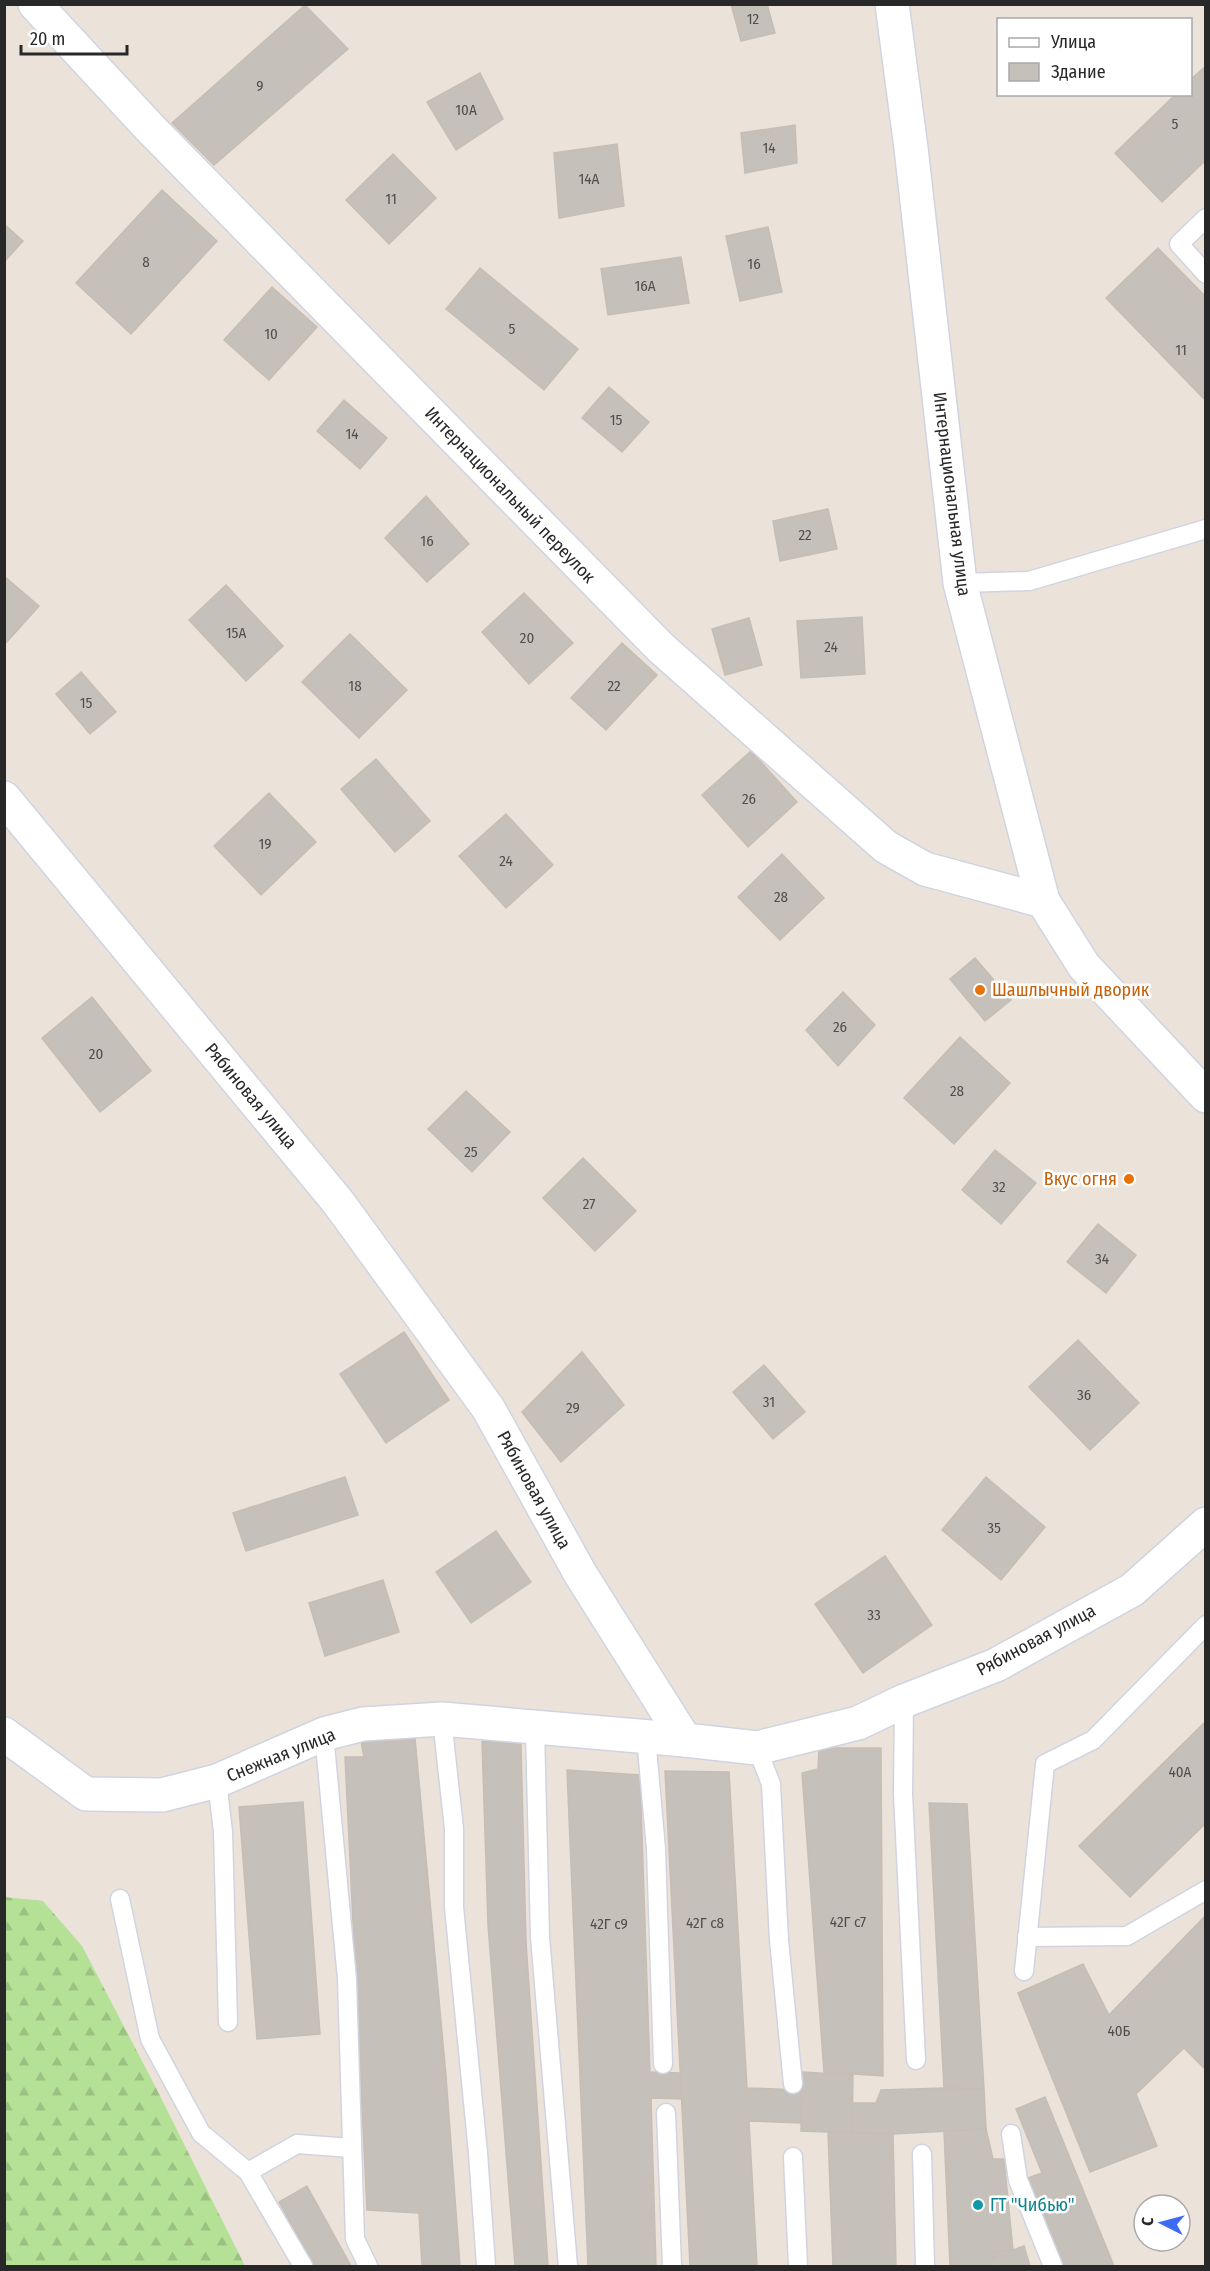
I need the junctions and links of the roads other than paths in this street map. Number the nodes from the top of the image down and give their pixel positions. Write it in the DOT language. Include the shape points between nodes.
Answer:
graph roads {
  1 [pos="35,4"];
  2 [pos="892,4"];
  3 [pos="1206,218"];
  4 [pos="1206,274"];
  5 [pos="1206,529"];
  6 [pos="960,583"];
  7 [pos="4,798"];
  8 [pos="1043,901"];
  9 [pos="1206,1096"];
  10 [pos="1206,1524"];
  11 [pos="1206,1625"];
  12 [pos="904,1701"];
  13 [pos="442,1719"];
  14 [pos="535,1728"];
  15 [pos="4,1734"];
  16 [pos="324,1734"];
  17 [pos="646,1737"];
  18 [pos="685,1740"];
  19 [pos="757,1748"];
  20 [pos="217,1781"];
  21 [pos="1206,1890"];
  22 [pos="120,1899"];
  23 [pos="1027,1937"];
  24 [pos="1024,1971"];
  25 [pos="228,2022"];
  26 [pos="916,2060"];
  27 [pos="663,2064"];
  28 [pos="793,2084"];
  29 [pos="666,2113"];
  30 [pos="1011,2134"];
  31 [pos="351,2148"];
  32 [pos="922,2154"];
  33 [pos="793,2157"];
  34 [pos="248,2172"];
  35 [pos="303,2266"];
  36 [pos="368,2266"];
  37 [pos="486,2266"];
  38 [pos="568,2266"];
  39 [pos="672,2266"];
  40 [pos="798,2266"];
  41 [pos="925,2266"];
  42 [pos="1053,2266"];
  1 -- 8 [label="street, Интернациональный переулок" via="150,128 661,648 886,847 925,869"];
  2 -- 6 [label="street, Интернациональная улица"];
  3 -- 4 [label="lane" via="1179,244"];
  5 -- 6 [label="lane" via="1029,581"];
  6 -- 8 [label="street, Интернациональная улица"];
  7 -- 18 [label="street, Рябиновая улица" via="338,1202 488,1408 581,1575"];
  8 -- 9 [label="street, Интернациональная улица" via="1084,966"];
  10 -- 12 [label="street, Рябиновая улица" via="1132,1590 996,1665"];
  11 -- 23 [label="lane" via="1093,1740 1045,1764"];
  12 -- 19 [label="street, Рябиновая улица" via="858,1723"];
  12 -- 26 [label="lane" via="903,1794"];
  13 -- 14 [label="street, Снежная улица"];
  13 -- 16 [label="street, Снежная улица" via="363,1725"];
  13 -- 37 [label="lane" via="454,1829 454,1907"];
  14 -- 17 [label="street, Снежная улица"];
  14 -- 38 [label="lane" via="540,1937"];
  15 -- 20 [label="street, Снежная улица" via="86,1794 162,1796"];
  16 -- 20 [label="street, Снежная улица"];
  16 -- 31 [label="lane" via="346,1979"];
  17 -- 18 [label="street, Снежная улица"];
  17 -- 27 [label="lane" via="656,1849"];
  18 -- 19 [label="street, Рябиновая улица"];
  19 -- 28 [label="lane" via="771,1784 779,1940"];
  20 -- 25 [label="lane" via="223,1832"];
  21 -- 23 [label="lane" via="1127,1936"];
  22 -- 34 [label="lane" via="150,2040 201,2133"];
  23 -- 24 [label="lane"];
  29 -- 39 [label="lane"];
  30 -- 42 [label="lane" via="1018,2180"];
  31 -- 34 [label="lane" via="297,2144"];
  31 -- 36 [label="lane" via="355,2240"];
  32 -- 41 [label="lane"];
  33 -- 40 [label="lane"];
  34 -- 35 [label="lane"];
}
